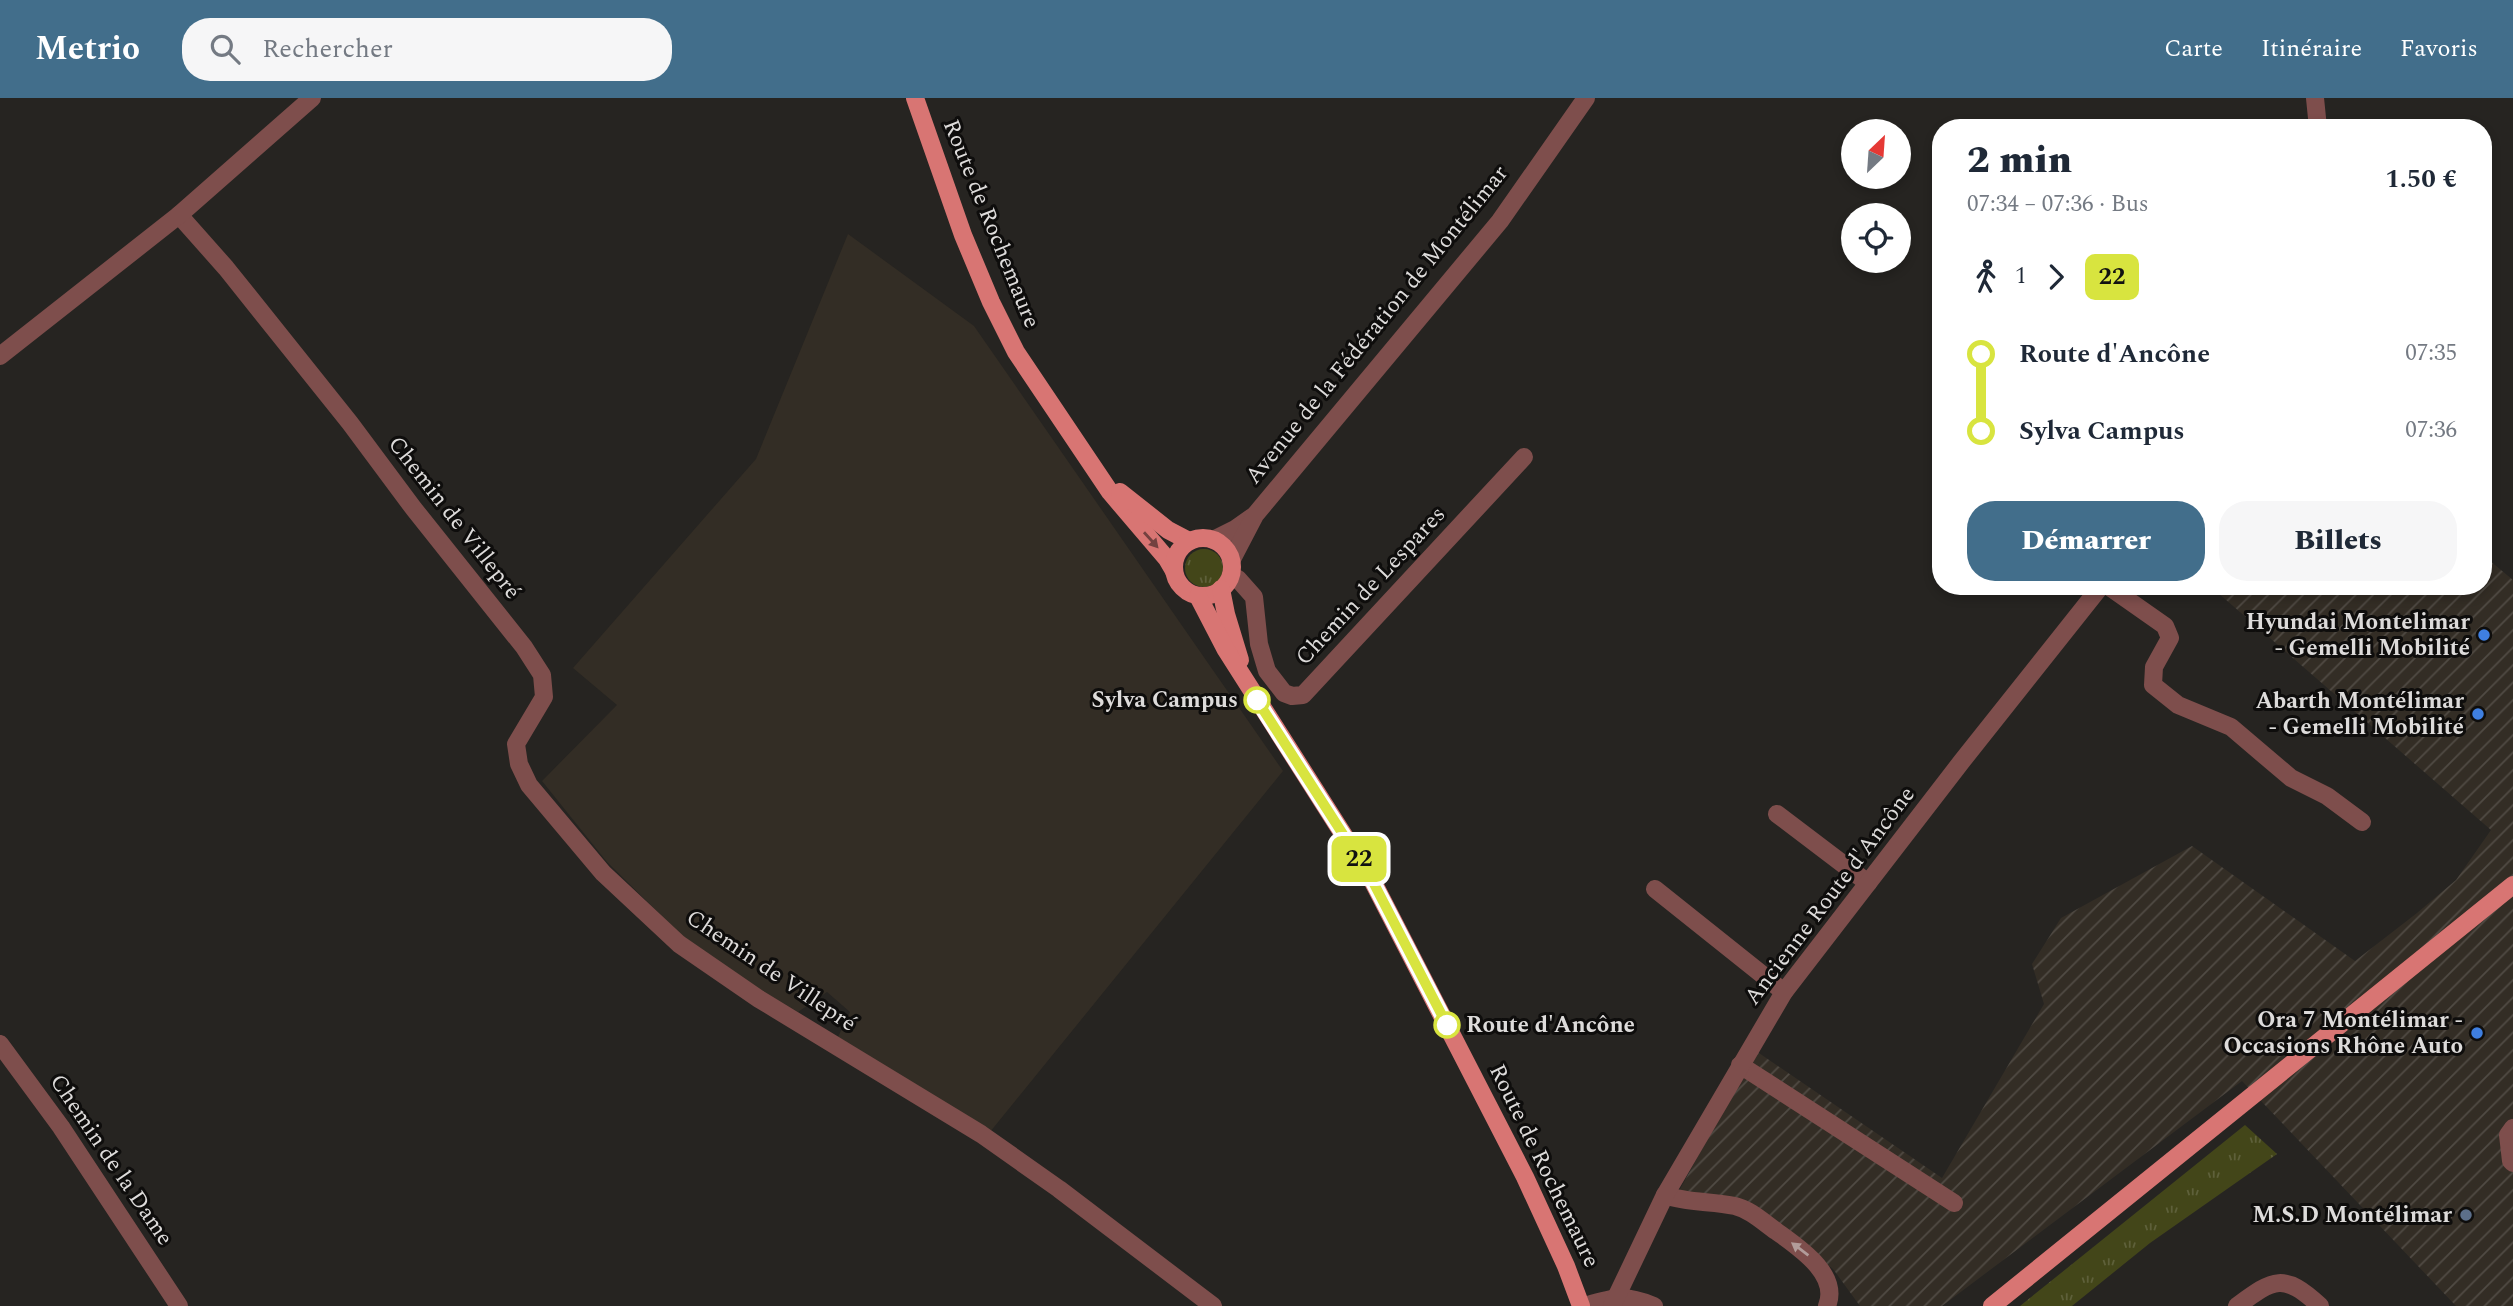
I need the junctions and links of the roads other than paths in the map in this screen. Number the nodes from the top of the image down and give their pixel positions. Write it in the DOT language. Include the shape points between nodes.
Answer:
graph roads {
  1 [pos="312,98"];
  2 [pos="915,98"];
  3 [pos="1586,98"];
  4 [pos="2315,98"];
  5 [pos="2318,119"];
  6 [pos="179,215"];
  7 [pos="0,356"];
  8 [pos="1524,457"];
  9 [pos="1096,471"];
  10 [pos="1255,515"];
  11 [pos="1213,540"];
  12 [pos="1189,541"];
  13 [pos="1174,571"];
  14 [pos="1228,575"];
  15 [pos="2094,595"];
  16 [pos="2122,595"];
  17 [pos="1198,596"];
  18 [pos="1248,687"];
  19 [pos="1777,814"];
  20 [pos="2362,822"];
  21 [pos="1868,883"];
  22 [pos="2513,885"];
  23 [pos="1655,889"];
  24 [pos="1784,992"];
  25 [pos="0,1044"];
  26 [pos="1740,1065"];
  27 [pos="2513,1128"];
  28 [pos="2513,1163"];
  29 [pos="1665,1195"];
  30 [pos="1954,1203"];
  31 [pos="1614,1301"];
  32 [pos="178,1306"];
  33 [pos="1213,1306"];
  34 [pos="1583,1306"];
  35 [pos="1654,1306"];
  36 [pos="1827,1306"];
  37 [pos="1992,1306"];
  38 [pos="2237,1306"];
  39 [pos="2320,1306"];
  1 -- 6 [label="street"];
  2 -- 9 [label="main road, Route de Rochemaure" via="963,235 1003,327"];
  3 -- 10 [label="street, Avenue de la Fédération de Montélimar" via="1500,221"];
  4 -- 5 [label="street"];
  6 -- 7 [label="street"];
  6 -- 33 [label="street, Chemin de Villepré" via="350,423 524,647 542,675 544,697 516,744 519,764 529,785 603,873 679,944 759,999 981,1134"];
  8 -- 14 [label="street, Chemin de Lespares" via="1303,695 1284,693 1267,671 1254,597"];
  9 -- 12 [label="main road, Route de Rochemaure" via="1168,530"];
  9 -- 13 [label="main road, Route de Rochemaure, one-way"];
  10 -- 11 [label="street, Avenue de la Fédération de Montélimar"];
  10 -- 14 [label="street, Avenue de la Fédération de Montélimar"];
  11 -- 12 [label="main road"];
  11 -- 14 [label="main road" via="1225,548"];
  12 -- 13 [label="main road" via="1177,554"];
  13 -- 17 [label="main road" via="1180,585"];
  14 -- 17 [label="main road" via="1214,594"];
  14 -- 18 [label="main road, Route de Rochemaure" via="1226,614"];
  15 -- 21 [label="street, Ancienne Route d'Ancône"];
  16 -- 20 [label="street" via="2165,626 2170,638 2154,667 2153,685 2178,705 2231,727 2291,778 2327,796"];
  17 -- 18 [label="main road, Route de Rochemaure"];
  18 -- 34 [label="main road, Route de Rochemaure" via="1371,878 1525,1177"];
  19 -- 21 [label="street"];
  21 -- 24 [label="street, Ancienne Route d'Ancône"];
  22 -- 37 [label="main road"];
  23 -- 24 [label="street"];
  24 -- 26 [label="street, Ancienne Route d'Ancône"];
  25 -- 32 [label="street, Chemin de la Dame" via="61,1127"];
  26 -- 29 [label="street, Ancienne Route d'Ancône"];
  26 -- 30 [label="street"];
  27 -- 28 [label="street" via="2508,1135"];
  29 -- 31 [label="street, Ancienne Route d'Ancône"];
  36 -- 29 [label="street, one-way" via="1826,1278 1809,1256 1752,1213"];
  31 -- 34 [label="street"];
  31 -- 35 [label="street" via="1639,1300"];
  38 -- 39 [label="street" via="2267,1284 2285,1284 2302,1290"];
}
